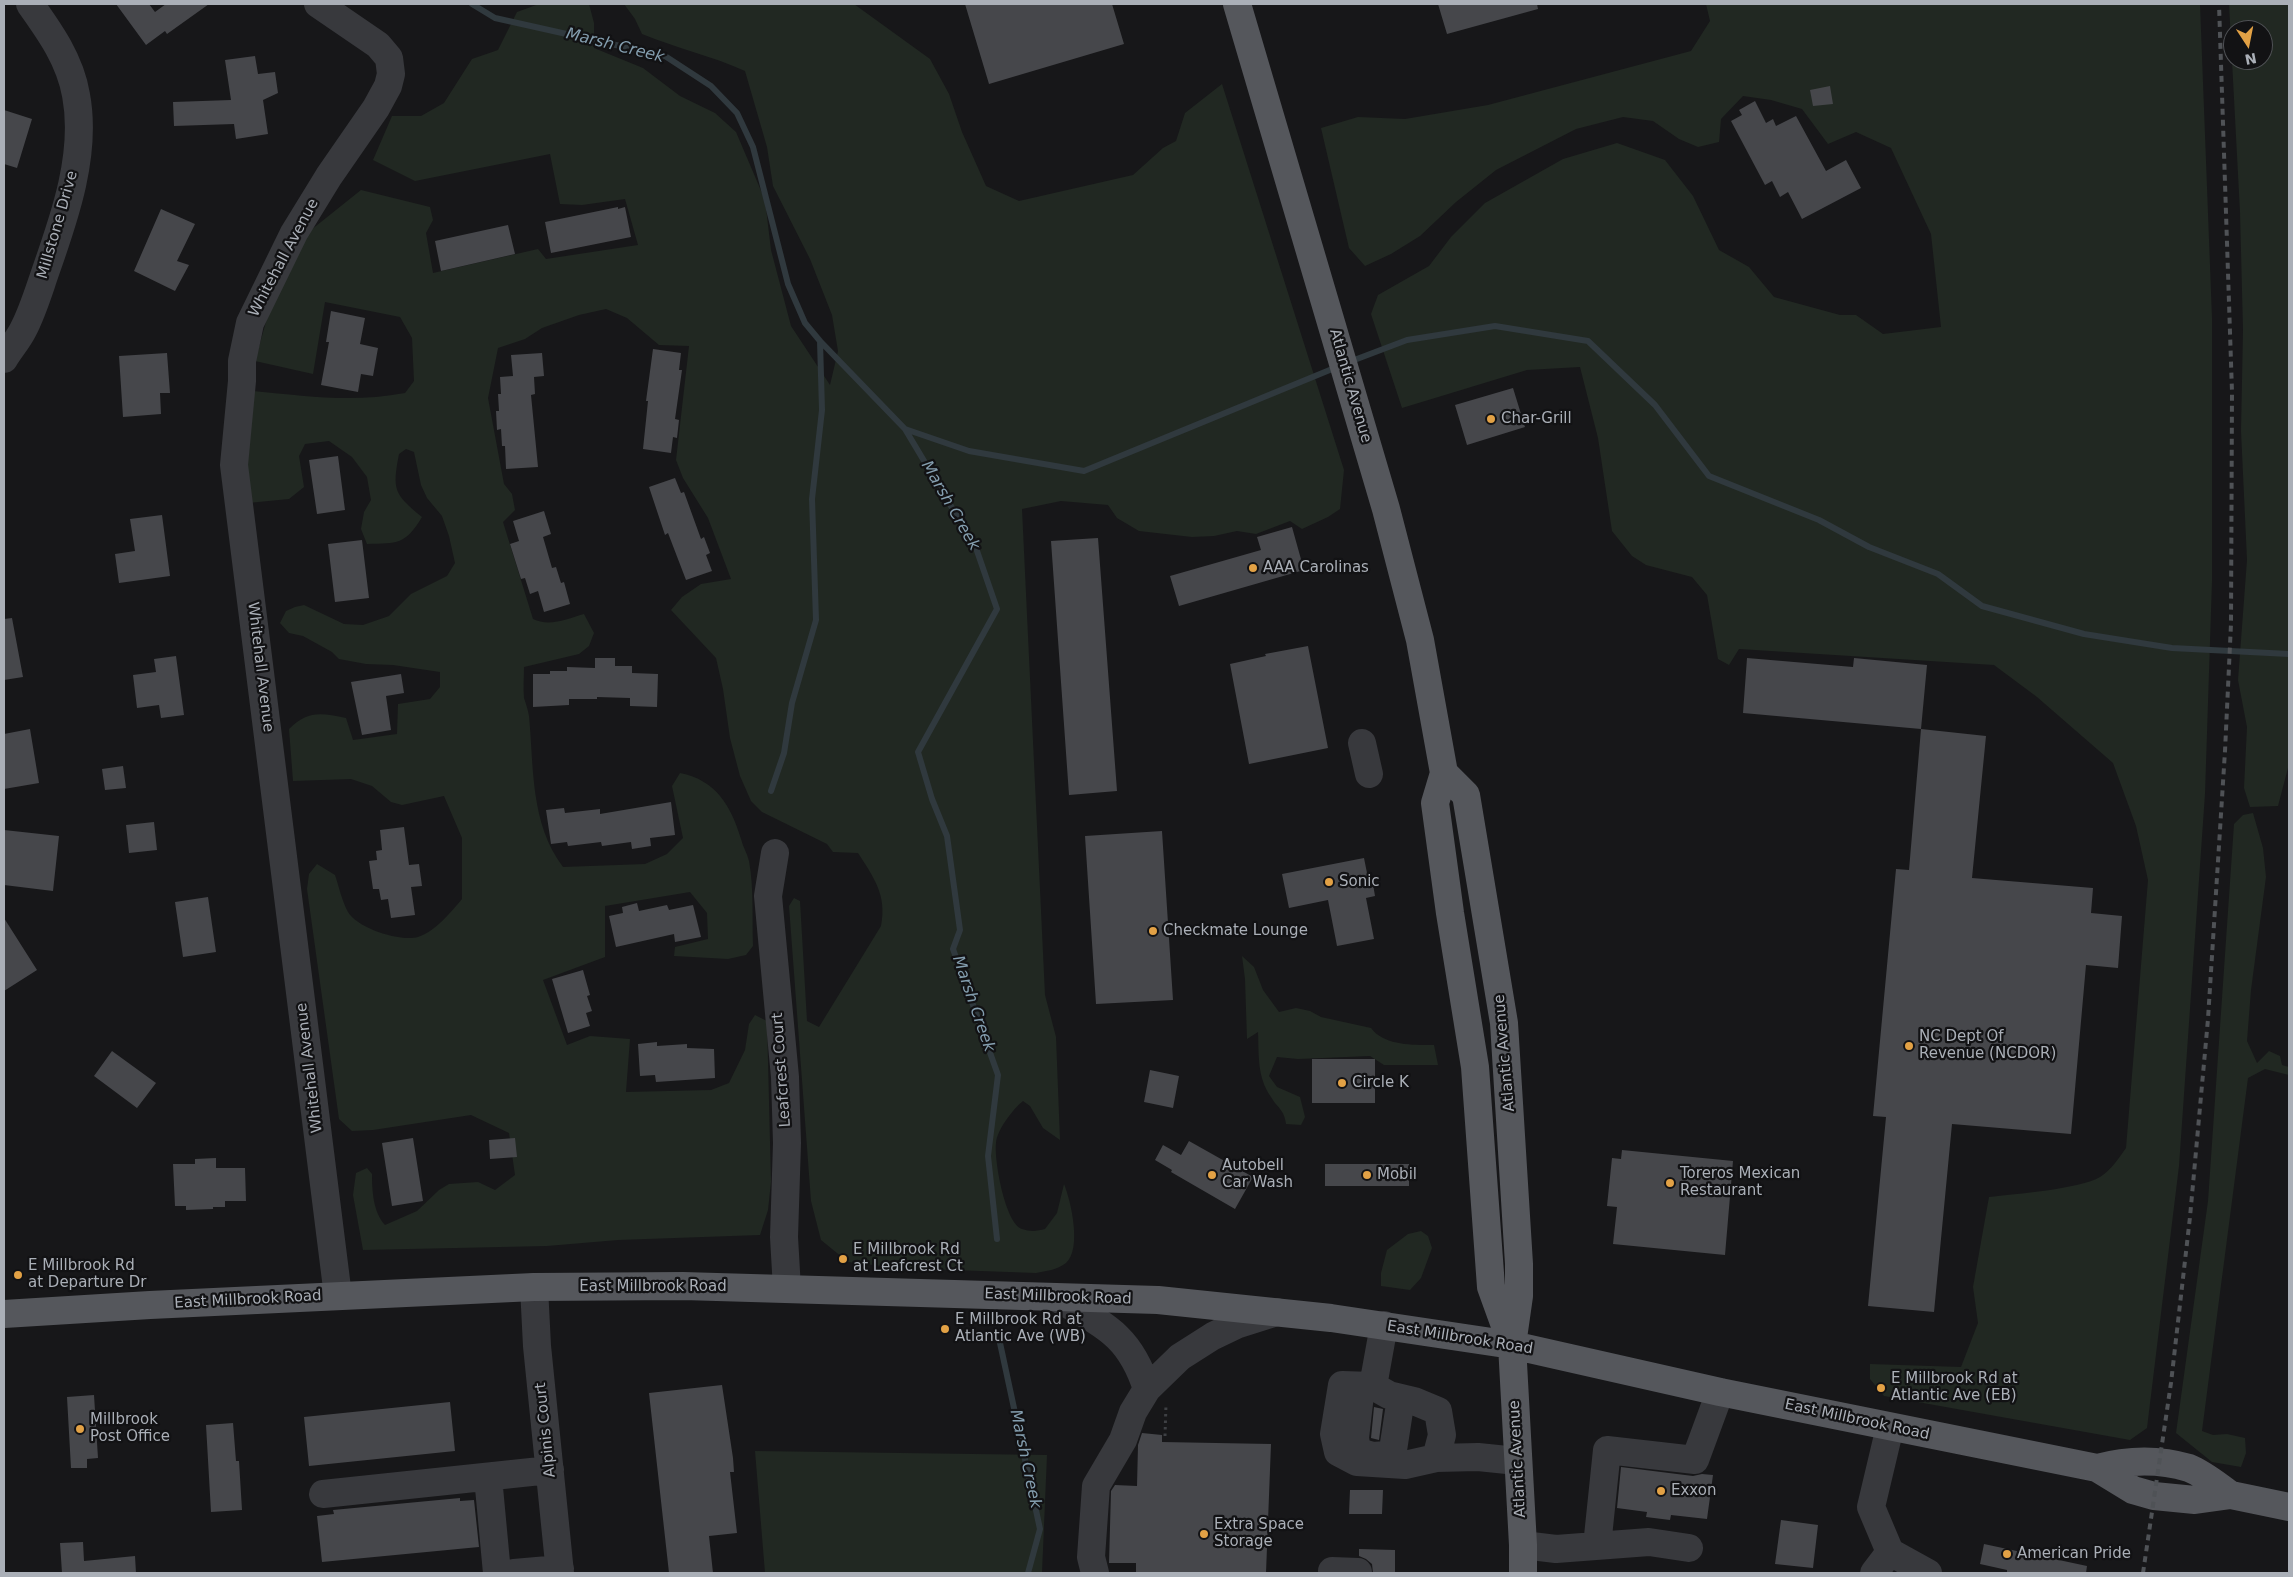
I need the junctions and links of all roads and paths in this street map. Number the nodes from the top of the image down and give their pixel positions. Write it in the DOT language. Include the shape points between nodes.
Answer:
graph roads {
  1 [pos="30,4"];
  2 [pos="318,4"];
  3 [pos="1237,4"];
  4 [pos="4,359"];
  5 [pos="1362,743"];
  6 [pos="1444,773"];
  7 [pos="1368,774"];
  8 [pos="775,853"];
  9 [pos="534,1287"];
  10 [pos="787,1289"];
  11 [pos="338,1296"];
  12 [pos="1055,1297"];
  13 [pos="1277,1312"];
  14 [pos="4,1314"];
  15 [pos="1384,1326"];
  16 [pos="1512,1345"];
  17 [pos="1367,1386"];
  18 [pos="1720,1392"];
  19 [pos="1156,1396"];
  20 [pos="1401,1398"];
  21 [pos="1890,1427"];
  22 [pos="1165,1436"];
  23 [pos="1436,1458"];
  24 [pos="1518,1461"];
  25 [pos="550,1470"];
  26 [pos="488,1477"];
  27 [pos="323,1494"];
  28 [pos="2289,1507"];
  29 [pos="1523,1546"];
  30 [pos="1598,1546"];
  31 [pos="1688,1548"];
  32 [pos="1882,1562"];
  33 [pos="560,1571"];
  34 [pos="497,1573"];
  35 [pos="514,1573"];
  36 [pos="1095,1573"];
  37 [pos="1523,1573"];
  38 [pos="1928,1573"];
  1 -- 4 [label="street, Millstone Drive" via="53,35 67,63 76,94 78,138 75,167 59,233 33,308"];
  2 -- 11 [label="street, Whitehall Avenue" via="378,45 389,58 391,74 376,108 294,233 250,323 242,361 234,465"];
  3 -- 6 [label="main road, Atlantic Avenue" via="1400,558 1420,640"];
  5 -- 7 [label="street"];
  6 -- 16 [label="main road, Atlantic Avenue" via="1435,803 1475,1067 1491,1287"];
  6 -- 16 [label="main road, Atlantic Avenue" via="1466,796 1504,1023 1519,1264"];
  8 -- 10 [label="street, Leafcrest Court" via="768,896 785,1076 784,1237"];
  9 -- 10 [label="main road, East Millbrook Road"];
  9 -- 11 [label="main road, East Millbrook Road"];
  9 -- 25 [label="street, Alpinis Court"];
  10 -- 12 [label="main road, East Millbrook Road"];
  11 -- 14 [label="main road, East Millbrook Road"];
  12 -- 13 [label="main road, East Millbrook Road" via="1158,1300"];
  12 -- 19 [label="street" via="1113,1331 1128,1348"];
  13 -- 15 [label="main road, East Millbrook Road"];
  13 -- 19 [label="street" via="1236,1325 1180,1357"];
  15 -- 16 [label="main road, East Millbrook Road"];
  15 -- 17 [label="street"];
  16 -- 18 [label="main road, East Millbrook Road"];
  16 -- 24 [label="main road, Atlantic Avenue"];
  17 -- 20 [label="street"];
  17 -- 20 [label="street" via="1354,1438 1357,1451 1372,1456 1388,1455 1393,1450"];
  17 -- 23 [label="street" via="1342,1385 1334,1434 1338,1452 1358,1462 1405,1465"];
  18 -- 21 [label="main road, East Millbrook Road"];
  18 -- 30 [label="street" via="1695,1460 1607,1450"];
  19 -- 22 [label="path"];
  19 -- 36 [label="street" via="1133,1412 1122,1440 1096,1486 1091,1557"];
  20 -- 23 [label="street" via="1438,1411 1442,1435"];
  21 -- 28 [label="main road, East Millbrook Road" via="2097,1468 2133,1490 2154,1496 2195,1500 2231,1495"];
  21 -- 32 [label="street" via="1871,1507"];
  23 -- 24 [label="street" via="1478,1457"];
  24 -- 29 [label="main road, Atlantic Avenue"];
  25 -- 26 [label="street"];
  25 -- 33 [label="street, Alpinis Court"];
  26 -- 27 [label="street"];
  26 -- 34 [label="street"];
  29 -- 30 [label="street" via="1556,1549"];
  29 -- 37 [label="main road, Atlantic Avenue"];
  30 -- 31 [label="street" via="1649,1542"];
  32 -- 38 [label="street"];
  33 -- 35 [label="street"];
}
